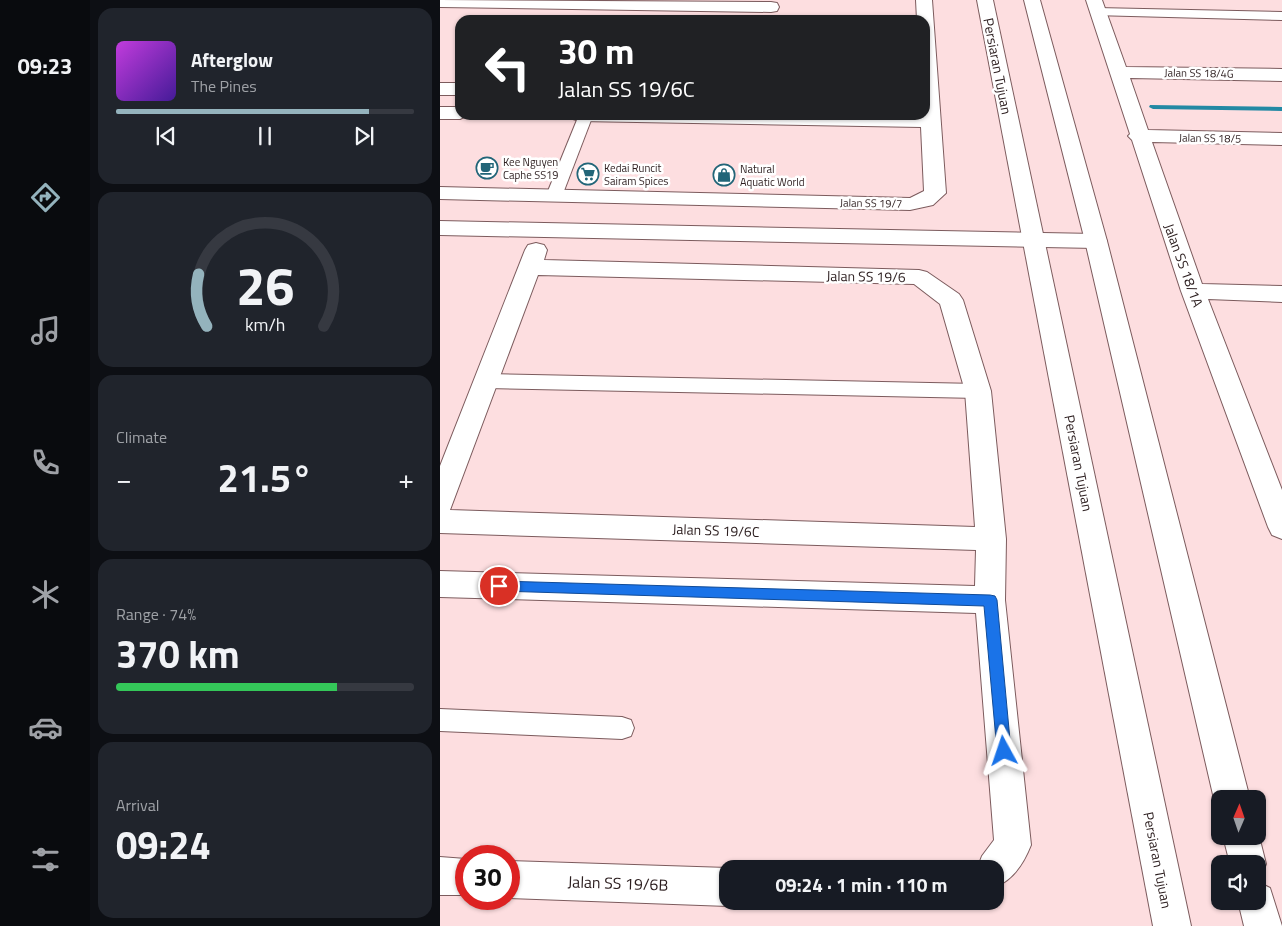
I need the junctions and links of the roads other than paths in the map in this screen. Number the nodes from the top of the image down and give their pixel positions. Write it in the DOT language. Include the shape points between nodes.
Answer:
graph roads {
  1 [pos="985,0"];
  2 [pos="1032,0"];
  3 [pos="440,2"];
  4 [pos="533,3"];
  5 [pos="1095,6"];
  6 [pos="770,9"];
  7 [pos="527,15"];
  8 [pos="1282,16"];
  9 [pos="1117,72"];
  10 [pos="1282,75"];
  11 [pos="440,89"];
  12 [pos="455,89"];
  13 [pos="930,94"];
  14 [pos="440,113"];
  15 [pos="455,113"];
  16 [pos="584,120"];
  17 [pos="896,120"];
  18 [pos="932,121"];
  19 [pos="1138,136"];
  20 [pos="1282,139"];
  21 [pos="440,194"];
  22 [pos="554,196"];
  23 [pos="440,228"];
  24 [pos="544,230"];
  25 [pos="1035,241"];
  26 [pos="1096,241"];
  27 [pos="530,267"];
  28 [pos="1193,292"];
  29 [pos="1282,294"];
  30 [pos="487,380"];
  31 [pos="978,391"];
  32 [pos="440,502"];
  33 [pos="440,520"];
  34 [pos="1282,526"];
  35 [pos="991,539"];
  36 [pos="440,584"];
  37 [pos="990,600"];
  38 [pos="440,720"];
  39 [pos="622,728"];
  40 [pos="1230,790"];
  41 [pos="1002,860"];
  42 [pos="440,876"];
  43 [pos="455,877"];
  44 [pos="520,879"];
  45 [pos="719,887"];
  46 [pos="1259,910"];
  47 [pos="1172,926"];
  48 [pos="1263,926"];
  1 -- 25 [label="street, Persiaran Tujuan"];
  2 -- 26 [label="street"];
  3 -- 4 [label="street"];
  4 -- 6 [label="street"];
  4 -- 7 [label="street"];
  5 -- 8 [label="lane"];
  5 -- 9 [label="street, Jalan SS 18/1A"];
  9 -- 10 [label="street, Jalan SS 18/4G"];
  9 -- 19 [label="street, Jalan SS 18/1A"];
  11 -- 12 [label="street"];
  13 -- 18 [label="street"];
  14 -- 15 [label="street"];
  16 -- 22 [label="lane"];
  17 -- 18 [label="street"];
  18 -- 22 [label="street, Jalan SS 19/7" via="935,193 910,204"];
  19 -- 20 [label="street, Jalan SS 18/5"];
  19 -- 28 [label="street, Jalan SS 18/1A"];
  21 -- 22 [label="street, Jalan SS 19/7"];
  23 -- 24 [label="street"];
  24 -- 25 [label="street"];
  24 -- 27 [label="street"];
  25 -- 26 [label="street"];
  25 -- 47 [label="street, Persiaran Tujuan"];
  26 -- 40 [label="street"];
  27 -- 30 [label="street"];
  27 -- 31 [label="street, Jalan SS 19/6" via="919,277 951,300"];
  28 -- 29 [label="street"];
  28 -- 34 [label="street, Jalan SS 18/1A"];
  30 -- 31 [label="lane"];
  30 -- 32 [label="street"];
  31 -- 35 [label="street, Jalan SS 19/6"];
  33 -- 35 [label="street, Jalan SS 19/6C"];
  35 -- 37 [label="street, Jalan SS 19/6"];
  36 -- 37 [label="street"];
  37 -- 41 [label="street" via="1013,845"];
  38 -- 39 [label="lane"];
  42 -- 43 [label="street"];
  44 -- 45 [label="street, Jalan SS 19/6B"];
  46 -- 48 [label="street"];
}
